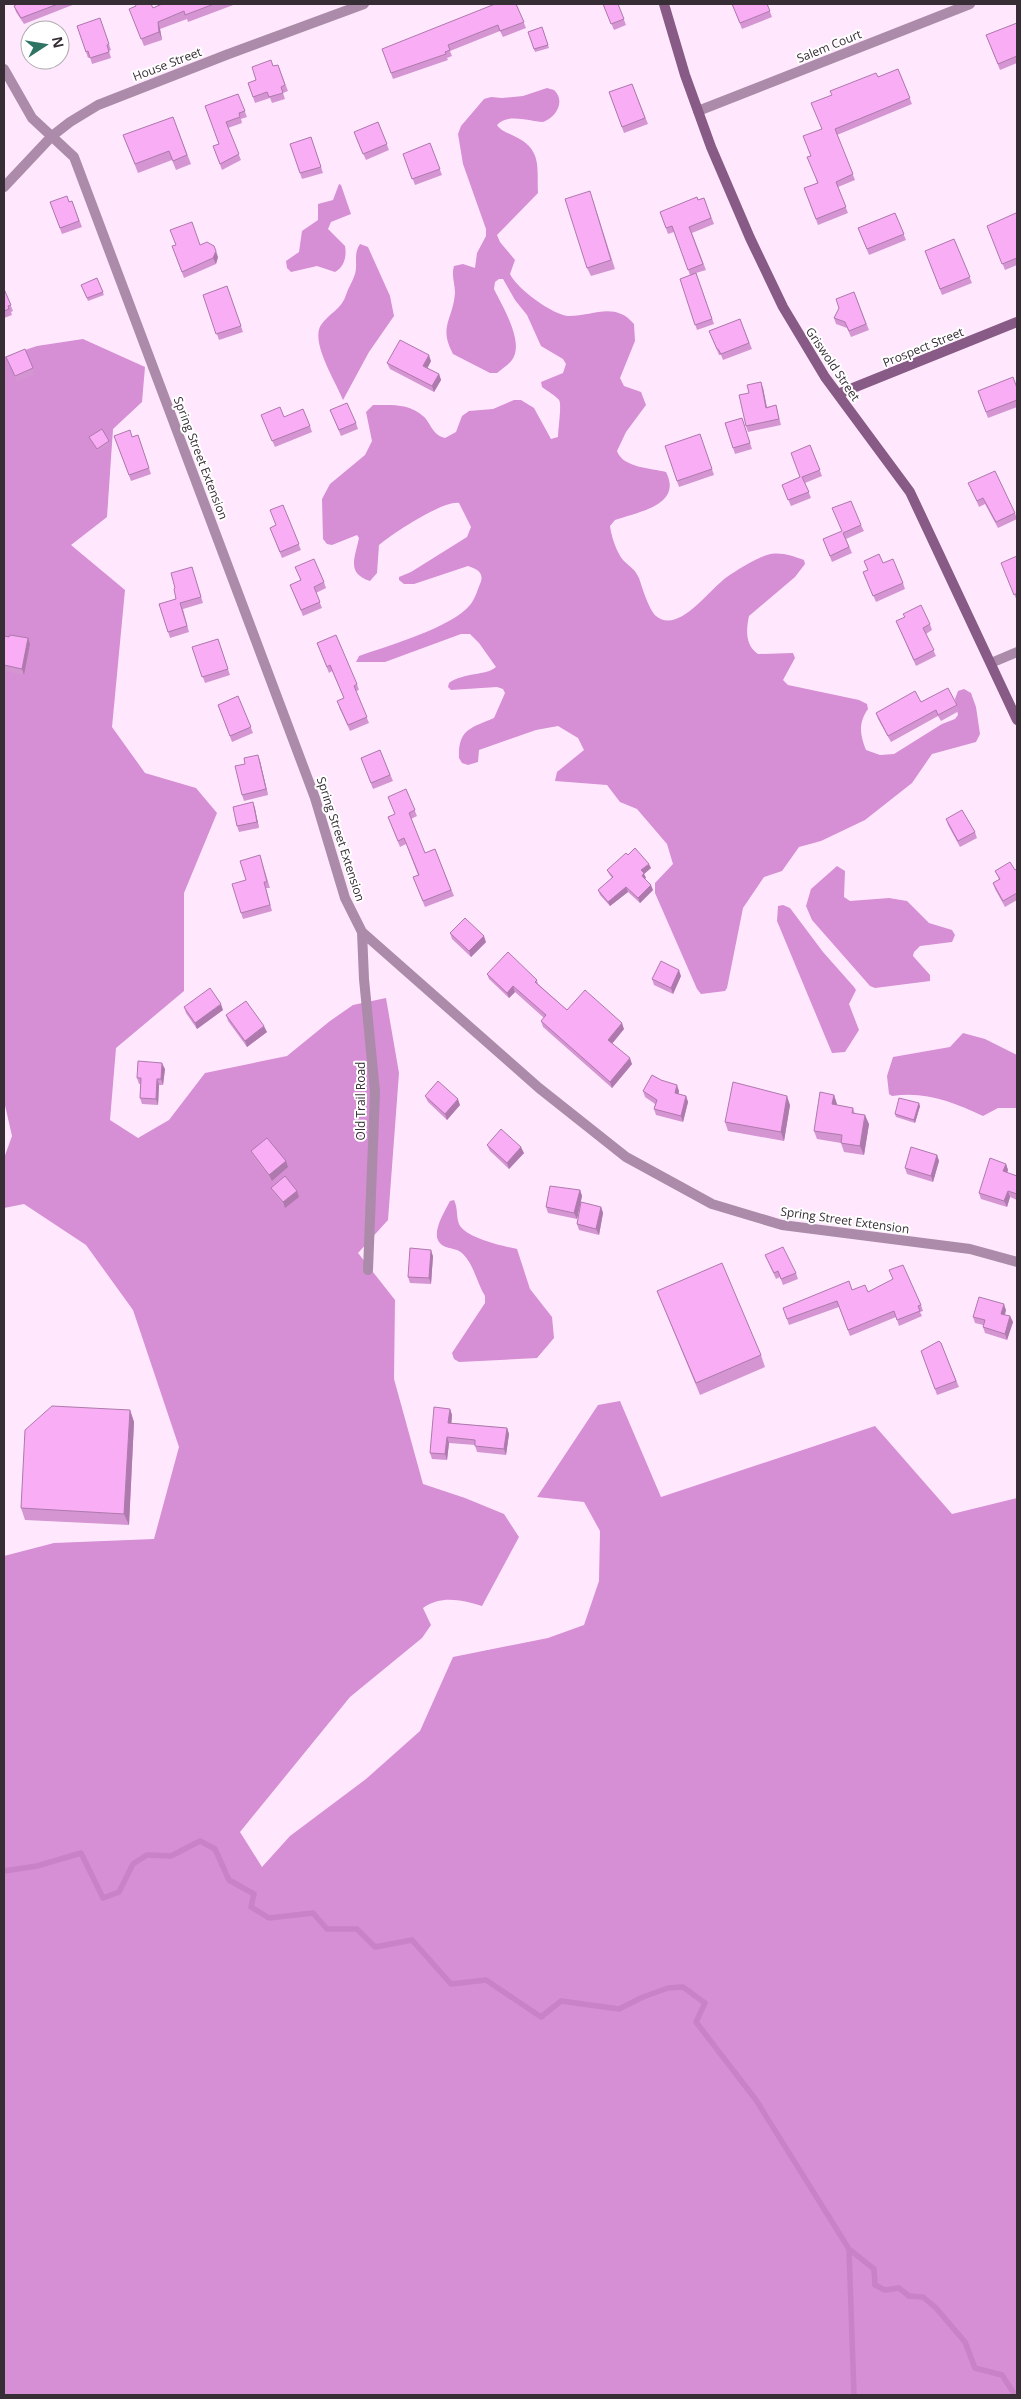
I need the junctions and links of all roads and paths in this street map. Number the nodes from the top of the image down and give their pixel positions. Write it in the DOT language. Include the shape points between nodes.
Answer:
graph roads {
  1 [pos="364,4"];
  2 [pos="664,4"];
  3 [pos="970,4"];
  4 [pos="4,69"];
  5 [pos="698,111"];
  6 [pos="52,136"];
  7 [pos="4,187"];
  8 [pos="1017,322"];
  9 [pos="838,394"];
  10 [pos="1017,652"];
  11 [pos="991,663"];
  12 [pos="1017,720"];
  13 [pos="362,932"];
  14 [pos="1017,1262"];
  15 [pos="368,1270"];
  1 -- 6 [label="street, House Street" via="125,93 90,110"];
  2 -- 5 [label="main road, Griswold Street"];
  3 -- 5 [label="street, Salem Court"];
  4 -- 6 [label="street, Spring Street Extension" via="32,118"];
  5 -- 9 [label="main road, Griswold Street" via="734,202 783,307"];
  6 -- 7 [label="street, House Street"];
  6 -- 13 [label="street, Spring Street Extension" via="67,149 79,169 315,798 345,898"];
  8 -- 9 [label="main road, Prospect Street"];
  9 -- 11 [label="main road, Griswold Street" via="910,492"];
  10 -- 11 [label="street"];
  11 -- 12 [label="main road, Griswold Street"];
  13 -- 14 [label="street, Spring Street Extension" via="539,1088 626,1157 712,1204 782,1225 970,1250"];
  13 -- 15 [label="street, Old Trail Road" via="376,1092"];
}
